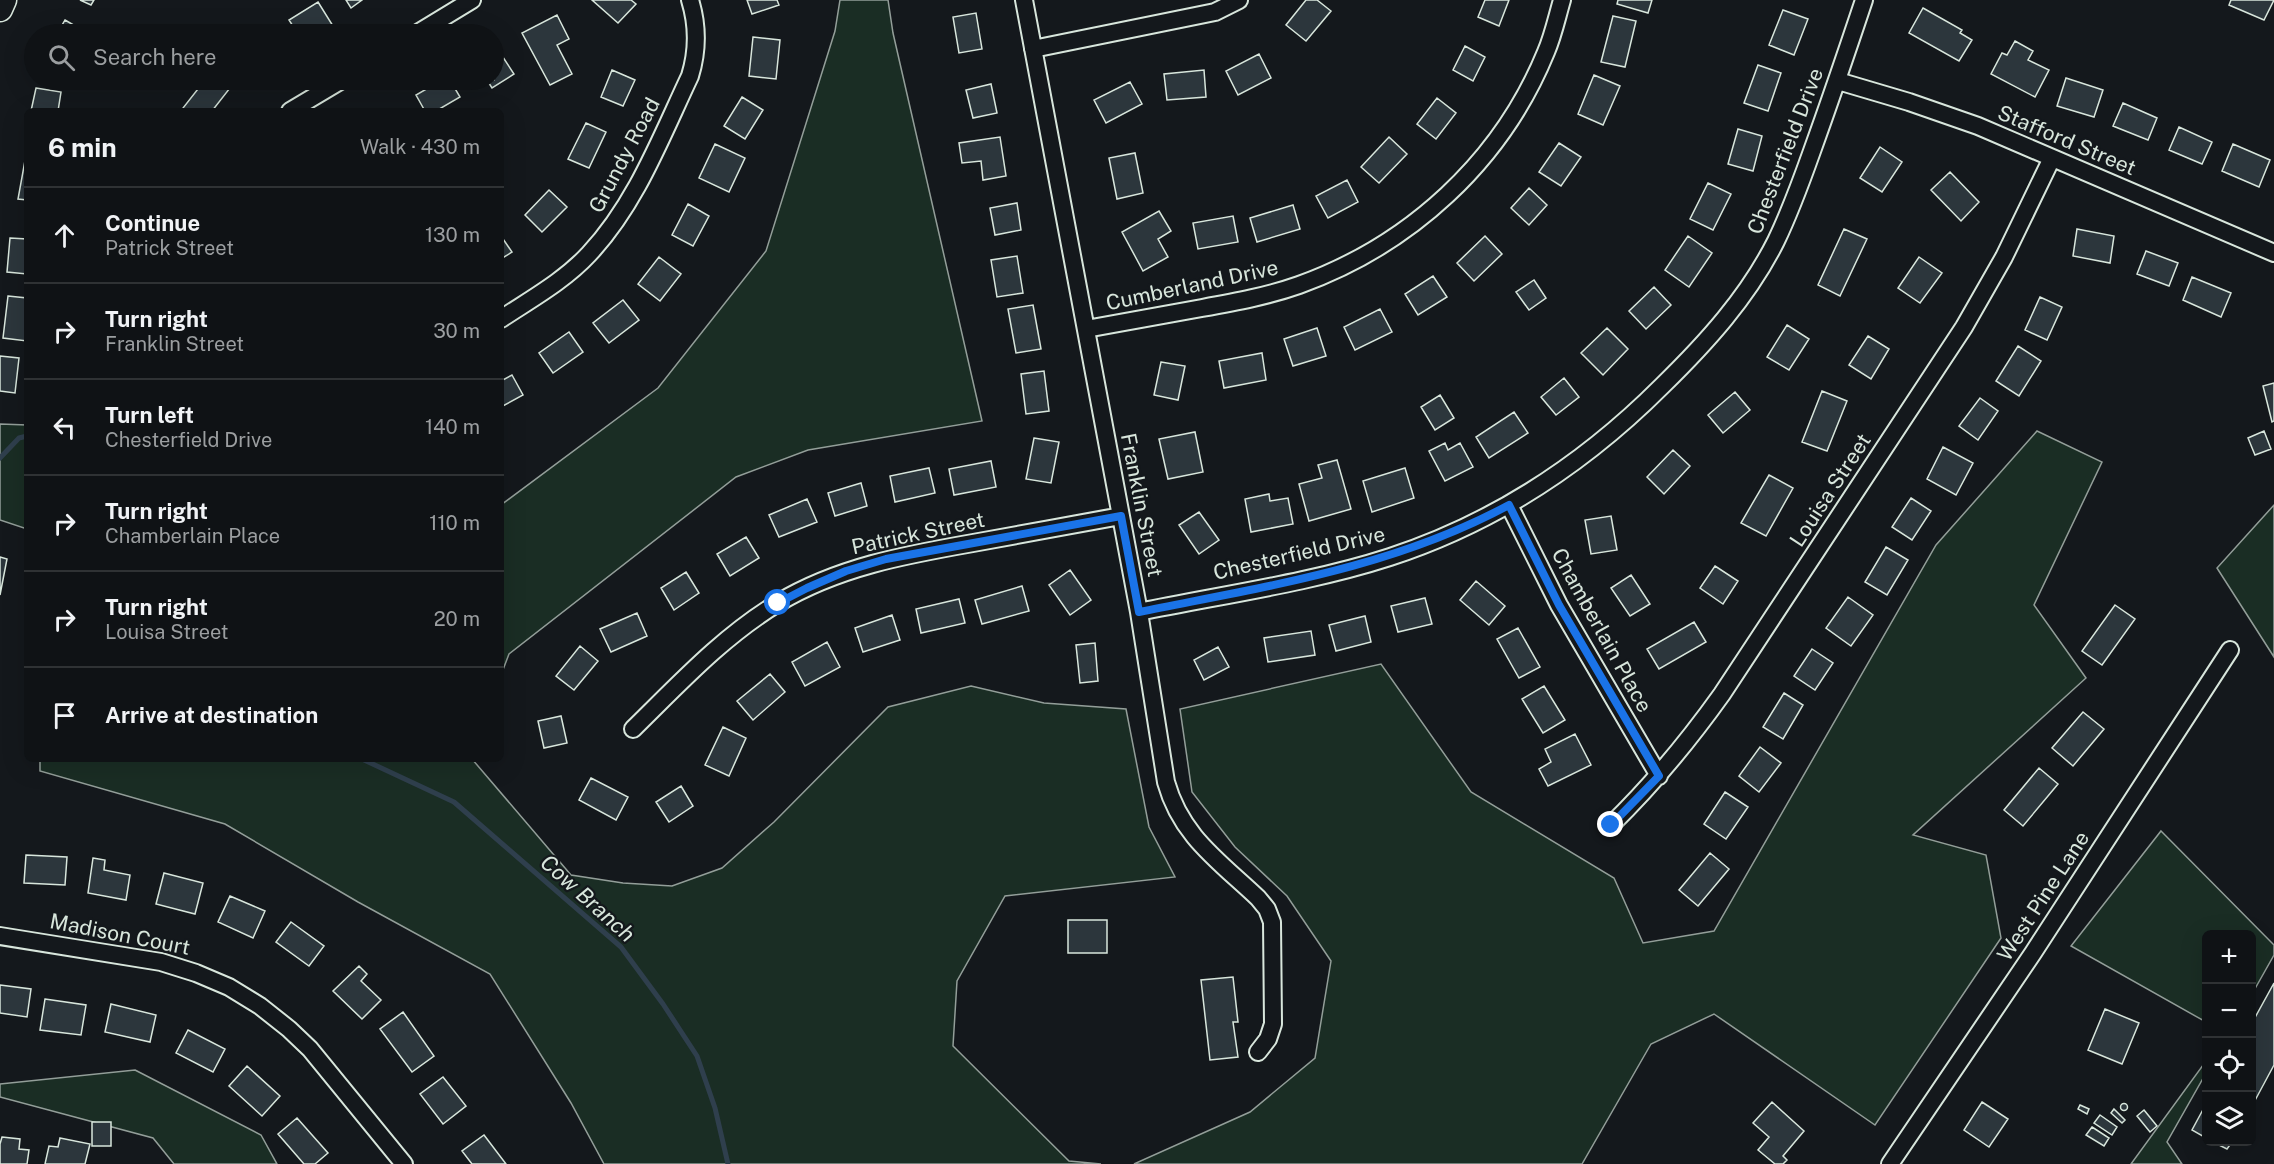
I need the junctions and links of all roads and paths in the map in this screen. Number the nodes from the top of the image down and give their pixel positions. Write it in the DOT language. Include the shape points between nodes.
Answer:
graph roads {
  1 [pos="4,0"];
  2 [pos="472,0"];
  3 [pos="690,0"];
  4 [pos="1024,0"];
  5 [pos="1239,0"];
  6 [pos="1562,0"];
  7 [pos="1864,0"];
  8 [pos="0,9"];
  9 [pos="432,24"];
  10 [pos="1033,49"];
  11 [pos="1838,81"];
  12 [pos="326,90"];
  13 [pos="296,108"];
  14 [pos="2052,158"];
  15 [pos="2274,253"];
  16 [pos="504,317"];
  17 [pos="1086,329"];
  18 [pos="1509,505"];
  19 [pos="1121,516"];
  20 [pos="1139,612"];
  21 [pos="2230,650"];
  22 [pos="633,729"];
  23 [pos="1659,776"];
  24 [pos="1611,825"];
  25 [pos="0,936"];
  26 [pos="1258,1052"];
  27 [pos="404,1164"];
  28 [pos="1890,1164"];
  1 -- 8 [label="street"];
  2 -- 9 [label="street"];
  3 -- 16 [label="street, Grundy Road" via="697,38 690,76 631,199 612,229 588,255 562,279"];
  4 -- 10 [label="street, Franklin Street"];
  5 -- 10 [label="street" via="1215,12"];
  6 -- 17 [label="street, Cumberland Drive" via="1546,52 1497,140 1447,196 1414,224 1368,254 1298,285 1256,298"];
  7 -- 11 [label="street, Chesterfield Drive"];
  10 -- 17 [label="street, Franklin Street"];
  11 -- 14 [label="street, Stafford Street" via="1978,126"];
  11 -- 18 [label="street, Chesterfield Drive" via="1775,243 1724,322 1634,414 1544,484"];
  12 -- 13 [label="street"];
  14 -- 15 [label="street, Stafford Street"];
  14 -- 23 [label="street, Louisa Street" via="2004,257 1964,327 1722,694"];
  17 -- 19 [label="street, Franklin Street"];
  18 -- 20 [label="street, Chesterfield Drive" via="1443,537 1336,572"];
  18 -- 23 [label="street, Chamberlain Place" via="1559,605"];
  19 -- 20 [label="street, Franklin Street"];
  19 -- 22 [label="street, Patrick Street" via="894,557 807,588 778,603 710,653"];
  20 -- 26 [label="street, Franklin Street" via="1171,800 1195,839 1258,897 1272,922 1273,1024"];
  21 -- 28 [label="street, West Pine Lane"];
  23 -- 24 [label="street, Louisa Street"];
  25 -- 27 [label="street, Madison Court" via="161,962 229,987 260,1006 310,1049"];
}
